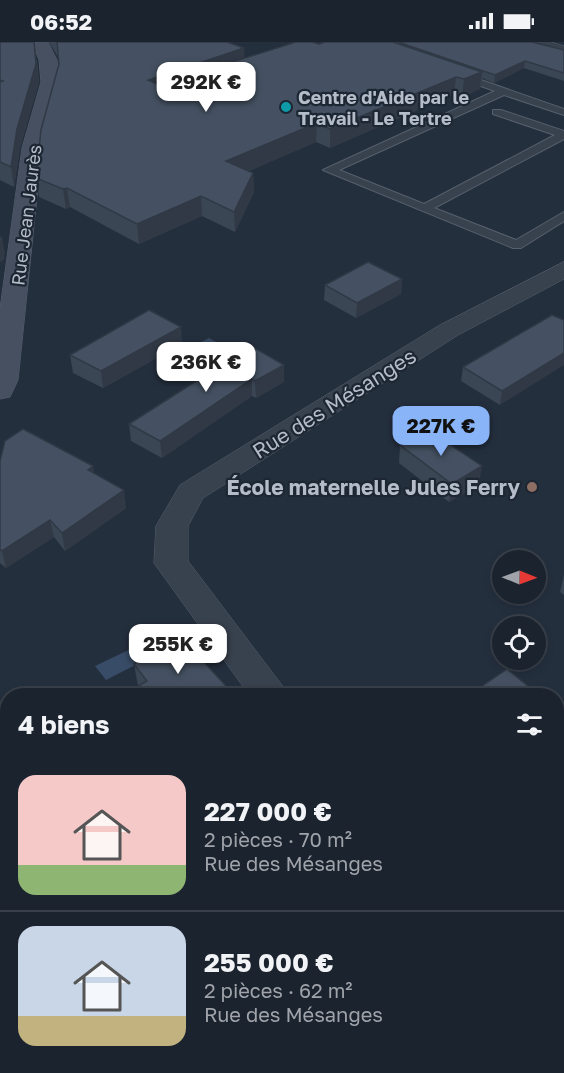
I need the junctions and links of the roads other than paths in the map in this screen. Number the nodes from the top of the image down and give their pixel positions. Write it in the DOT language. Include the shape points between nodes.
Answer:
graph roads {
  1 [pos="40,42"];
  2 [pos="533,42"];
  3 [pos="564,51"];
  4 [pos="450,73"];
  5 [pos="504,91"];
  6 [pos="497,112"];
  7 [pos="564,112"];
  8 [pos="564,135"];
  9 [pos="424,208"];
  10 [pos="564,216"];
  11 [pos="564,269"];
  12 [pos="0,391"];
  13 [pos="265,688"];
  1 -- 12 [label="street, Rue Jean Jaurès" via="48,60 50,82 32,148"];
  2 -- 3 [label="street"];
  4 -- 5 [label="lane"];
  5 -- 7 [label="lane"];
  5 -- 9 [label="lane" via="329,170"];
  6 -- 8 [label="lane"];
  8 -- 9 [label="lane"];
  9 -- 10 [label="lane" via="518,245"];
  11 -- 13 [label="street, Rue des Mésanges" via="449,330 191,492 172,526 171,562"];
}
